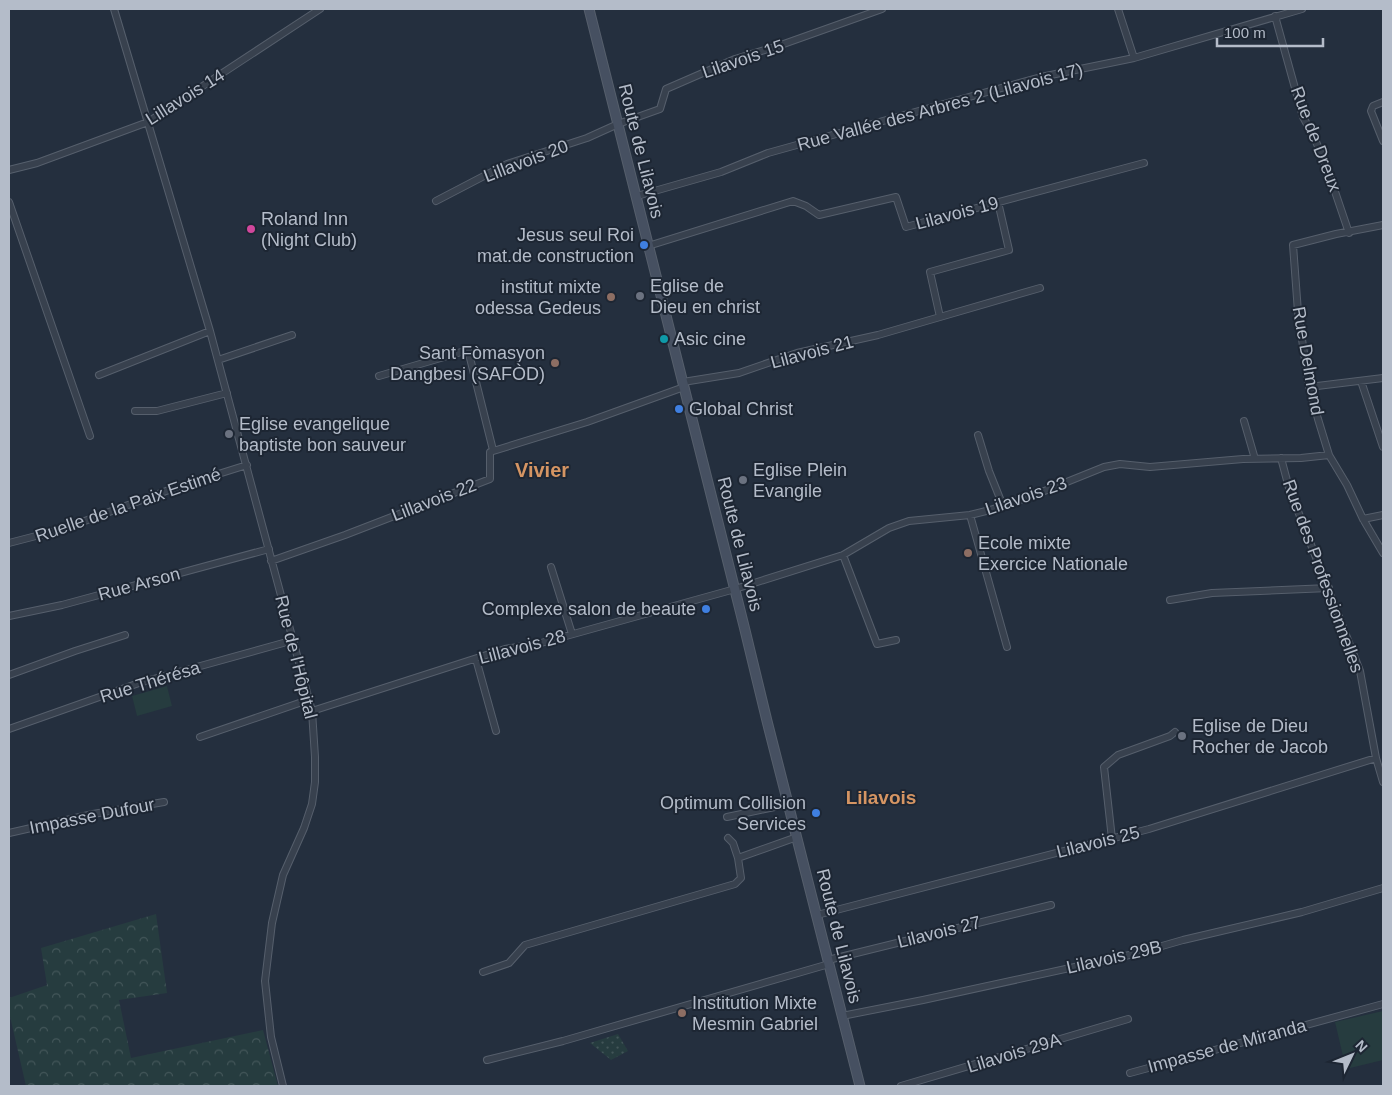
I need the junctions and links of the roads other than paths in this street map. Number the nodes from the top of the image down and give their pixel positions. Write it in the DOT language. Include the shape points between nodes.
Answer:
graph roads {
  1 [pos="114,9"];
  2 [pos="320,9"];
  3 [pos="589,9"];
  4 [pos="882,9"];
  5 [pos="1118,9"];
  6 [pos="1302,9"];
  7 [pos="1275,16"];
  8 [pos="1134,58"];
  9 [pos="1383,102"];
  10 [pos="148,122"];
  11 [pos="618,124"];
  12 [pos="1383,141"];
  13 [pos="1144,163"];
  14 [pos="9,170"];
  15 [pos="637,196"];
  16 [pos="436,201"];
  17 [pos="9,202"];
  18 [pos="998,202"];
  19 [pos="1383,225"];
  20 [pos="1349,233"];
  21 [pos="648,246"];
  22 [pos="1040,288"];
  23 [pos="940,317"];
  24 [pos="210,331"];
  25 [pos="292,335"];
  26 [pos="218,360"];
  27 [pos="99,375"];
  28 [pos="379,376"];
  29 [pos="1383,378"];
  30 [pos="1361,381"];
  31 [pos="684,385"];
  32 [pos="1309,387"];
  33 [pos="227,393"];
  34 [pos="135,411"];
  35 [pos="1244,421"];
  36 [pos="978,435"];
  37 [pos="90,436"];
  38 [pos="1383,447"];
  39 [pos="493,450"];
  40 [pos="1328,455"];
  41 [pos="1255,458"];
  42 [pos="1281,458"];
  43 [pos="247,465"];
  44 [pos="1003,506"];
  45 [pos="970,514"];
  46 [pos="1383,515"];
  47 [pos="1363,519"];
  48 [pos="9,543"];
  49 [pos="269,549"];
  50 [pos="1383,553"];
  51 [pos="843,554"];
  52 [pos="271,561"];
  53 [pos="551,567"];
  54 [pos="1329,588"];
  55 [pos="735,589"];
  56 [pos="1170,600"];
  57 [pos="9,616"];
  58 [pos="572,634"];
  59 [pos="125,635"];
  60 [pos="294,640"];
  61 [pos="896,640"];
  62 [pos="1007,647"];
  63 [pos="476,659"];
  64 [pos="9,675"];
  65 [pos="308,700"];
  66 [pos="312,711"];
  67 [pos="9,729"];
  68 [pos="496,731"];
  69 [pos="1175,732"];
  70 [pos="200,737"];
  71 [pos="1376,758"];
  72 [pos="1383,779"];
  73 [pos="164,802"];
  74 [pos="789,804"];
  75 [pos="727,817"];
  76 [pos="9,831"];
  77 [pos="797,837"];
  78 [pos="728,838"];
  79 [pos="1112,839"];
  80 [pos="738,858"];
  81 [pos="1383,888"];
  82 [pos="1051,905"];
  83 [pos="817,915"];
  84 [pos="828,962"];
  85 [pos="484,972"];
  86 [pos="1383,1004"];
  87 [pos="842,1016"];
  88 [pos="1128,1019"];
  89 [pos="487,1060"];
  90 [pos="1130,1073"];
  91 [pos="283,1086"];
  92 [pos="860,1086"];
  93 [pos="901,1086"];
  1 -- 10 [label="street, Rue de l'Hôpital"];
  2 -- 10 [label="street, Lillavois 14"];
  3 -- 11 [label="main road, Route de Lilavois"];
  4 -- 11 [label="street, Lilavois 15" via="735,59 679,82 666,90 660,109"];
  5 -- 8 [label="street"];
  6 -- 7 [label="street, Rue Vallée des Arbres 2 (Lilavois 17)"];
  7 -- 8 [label="street, Rue Vallée des Arbres 2 (Lilavois 17)"];
  7 -- 20 [label="street, Rue de Dreux" via="1303,117 1336,191"];
  8 -- 15 [label="street, Rue Vallée des Arbres 2 (Lilavois 17)" via="1023,82 768,153 721,172"];
  9 -- 12 [label="street" via="1373,106 1371,111"];
  10 -- 14 [label="street, Lillavois 14"];
  10 -- 24 [label="street, Rue de l'Hôpital"];
  11 -- 15 [label="main road, Route de Lilavois"];
  11 -- 16 [label="street, Lillavois 20" via="587,138 507,164"];
  13 -- 18 [label="street, Lilavois 19"];
  15 -- 21 [label="main road, Route de Lilavois"];
  17 -- 37 [label="street"];
  18 -- 21 [label="street, Lilavois 19" via="906,227 896,197 819,215 794,201"];
  18 -- 23 [label="street" via="1009,250 930,272"];
  19 -- 20 [label="street, Rue Delmond"];
  20 -- 32 [label="street, Rue Delmond" via="1293,246"];
  21 -- 31 [label="main road, Route de Lilavois"];
  22 -- 23 [label="street, Lilavois 21"];
  23 -- 31 [label="street, Lilavois 21" via="797,353 739,373"];
  24 -- 26 [label="street, Rue de l'Hôpital"];
  24 -- 27 [label="street"];
  25 -- 26 [label="street"];
  26 -- 33 [label="street, Rue de l'Hôpital"];
  28 -- 39 [label="street" via="468,350"];
  29 -- 30 [label="street"];
  30 -- 32 [label="street"];
  30 -- 38 [label="street"];
  31 -- 39 [label="street" via="587,422"];
  31 -- 55 [label="main road, Route de Lilavois"];
  32 -- 40 [label="street, Rue Delmond"];
  33 -- 34 [label="street" via="157,411"];
  33 -- 43 [label="street, Rue de l'Hôpital"];
  35 -- 41 [label="street"];
  36 -- 44 [label="street"];
  39 -- 52 [label="street, Lillavois 22" via="490,452 490,479"];
  40 -- 42 [label="street, Lilavois 23"];
  40 -- 47 [label="street, Rue Delmond"];
  41 -- 42 [label="street, Lilavois 23"];
  41 -- 44 [label="street, Lilavois 23" via="1104,467"];
  42 -- 54 [label="street, Rue des Professionnelles" via="1289,488"];
  43 -- 48 [label="street, Ruelle de la Paix Estimé" via="177,487 63,530"];
  43 -- 49 [label="street, Rue de l'Hôpital"];
  44 -- 45 [label="street, Lilavois 23"];
  45 -- 51 [label="street, Lilavois 23" via="909,521 889,528"];
  45 -- 62 [label="street"];
  46 -- 47 [label="street"];
  47 -- 50 [label="street, Rue Delmond"];
  49 -- 52 [label="street, Rue de l'Hôpital"];
  49 -- 57 [label="street, Rue Arson" via="62,605"];
  51 -- 55 [label="street, Lilavois 23"];
  51 -- 61 [label="street" via="877,644"];
  52 -- 60 [label="street, Rue de l'Hôpital"];
  53 -- 58 [label="street"];
  54 -- 56 [label="street" via="1212,593"];
  54 -- 71 [label="street, Rue des Professionnelles" via="1360,671"];
  55 -- 58 [label="street, Lillavois 28"];
  55 -- 74 [label="main road, Route de Lilavois"];
  58 -- 63 [label="street, Lillavois 28"];
  59 -- 64 [label="street"];
  60 -- 65 [label="street, Rue de l'Hôpital"];
  60 -- 67 [label="street, Rue Thérésa" via="139,683"];
  63 -- 66 [label="street, Lillavois 28"];
  63 -- 68 [label="street"];
  65 -- 66 [label="street, Rue de l'Hôpital"];
  65 -- 70 [label="street"];
  66 -- 91 [label="street, Rue de l'Hôpital" via="315,782 312,804 282,875 265,981 271,1037"];
  69 -- 79 [label="street" via="1118,755 1104,767"];
  71 -- 72 [label="street, Rue des Professionnelles"];
  71 -- 79 [label="street, Lilavois 25"];
  73 -- 76 [label="street, Impasse Dufour"];
  74 -- 75 [label="street"];
  74 -- 77 [label="main road, Route de Lilavois"];
  77 -- 80 [label="street"];
  77 -- 83 [label="main road, Route de Lilavois"];
  78 -- 80 [label="street"];
  79 -- 83 [label="street, Lilavois 25"];
  80 -- 85 [label="street" via="741,878 735,884 525,945 509,963"];
  81 -- 87 [label="street, Lilavois 29B" via="1134,954"];
  82 -- 84 [label="street, Lilavois 27"];
  83 -- 84 [label="main road, Route de Lilavois"];
  84 -- 87 [label="main road, Route de Lilavois"];
  84 -- 89 [label="street, Lilavois 27" via="563,1041"];
  86 -- 90 [label="street, Impasse de Miranda"];
  87 -- 92 [label="main road, Route de Lilavois"];
  88 -- 93 [label="street, Lilavois 29A"];
}
